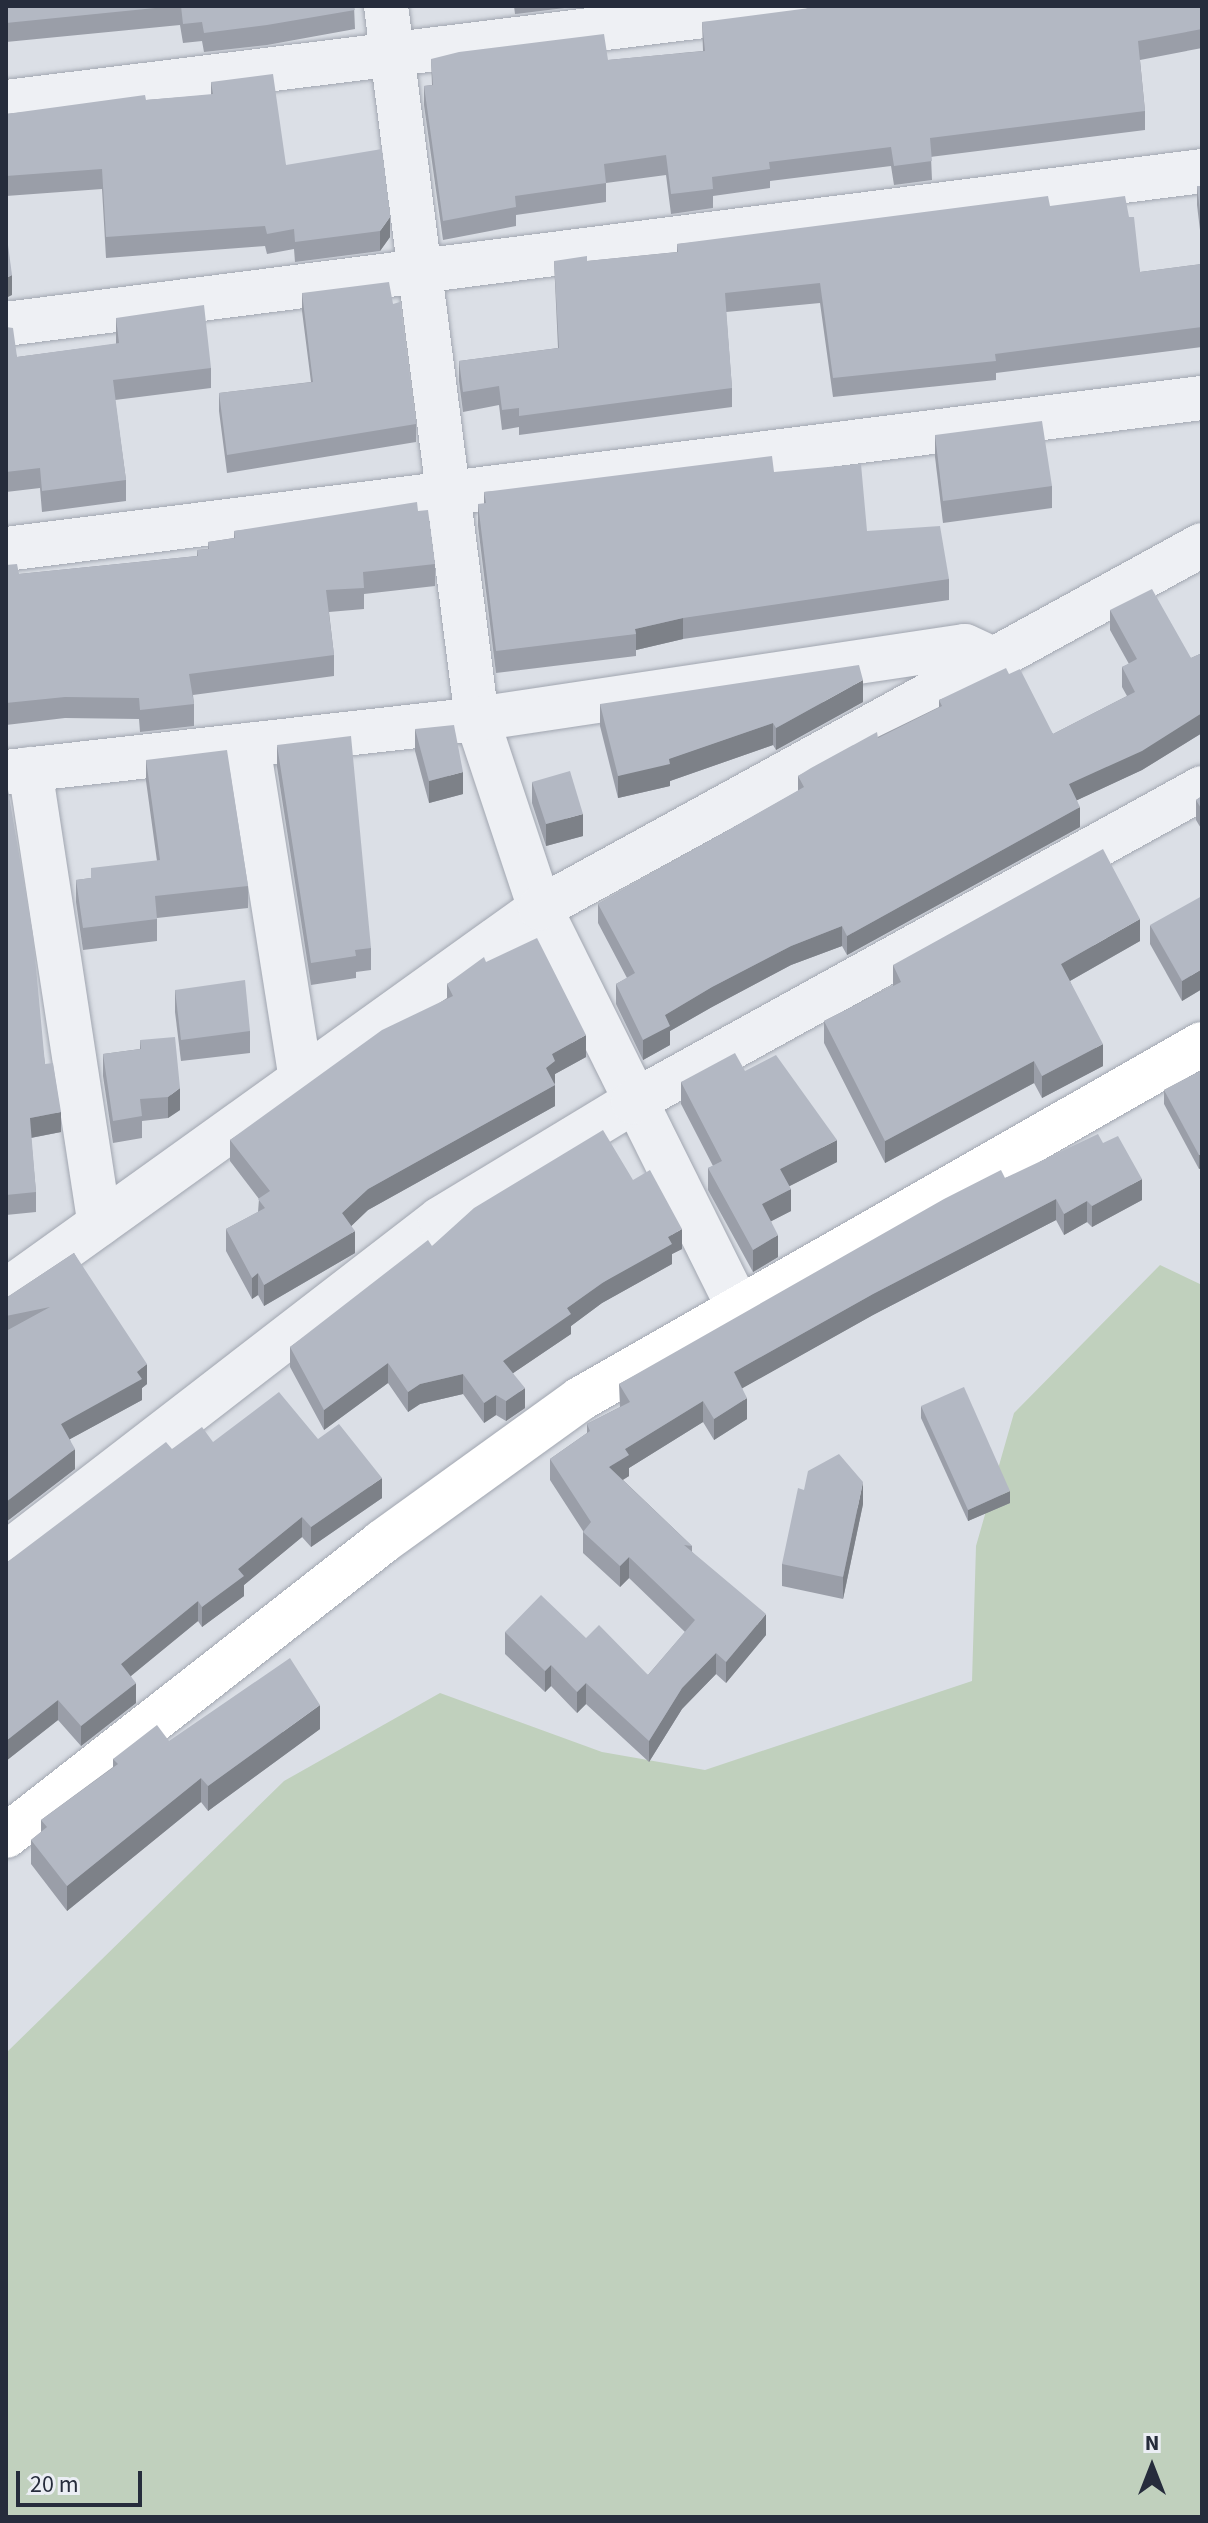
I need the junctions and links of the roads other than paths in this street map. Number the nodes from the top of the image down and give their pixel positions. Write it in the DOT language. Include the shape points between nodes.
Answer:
graph roads {
  1 [pos="386,6"];
  2 [pos="785,6"];
  3 [pos="392,54"];
  4 [pos="6,102"];
  5 [pos="1202,171"];
  6 [pos="419,272"];
  7 [pos="6,324"];
  8 [pos="1202,398"];
  9 [pos="447,494"];
  10 [pos="1202,545"];
  11 [pos="6,549"];
  12 [pos="991,658"];
  13 [pos="477,719"];
  14 [pos="248,745"];
  15 [pos="18,770"];
  16 [pos="1202,788"];
  17 [pos="540,908"];
  18 [pos="1202,1044"];
  19 [pos="301,1079"];
  20 [pos="633,1102"];
  21 [pos="100,1224"];
  22 [pos="6,1291"];
  23 [pos="738,1306"];
  24 [pos="6,1554"];
  25 [pos="6,1836"];
  1 -- 3 [label="street"];
  2 -- 3 [label="street"];
  3 -- 4 [label="street"];
  3 -- 6 [label="street"];
  5 -- 6 [label="street"];
  6 -- 7 [label="street"];
  6 -- 9 [label="street"];
  8 -- 9 [label="street"];
  9 -- 11 [label="street"];
  9 -- 13 [label="street"];
  10 -- 12 [label="street"];
  12 -- 13 [label="street" via="965,646"];
  12 -- 17 [label="street"];
  13 -- 14 [label="street"];
  13 -- 17 [label="street"];
  14 -- 15 [label="street"];
  14 -- 19 [label="street"];
  15 -- 21 [label="street"];
  16 -- 20 [label="street"];
  17 -- 19 [label="street"];
  17 -- 20 [label="street"];
  18 -- 23 [label="street"];
  19 -- 21 [label="street"];
  20 -- 23 [label="street"];
  20 -- 24 [label="street" via="440,1219"];
  21 -- 22 [label="street"];
  23 -- 25 [label="street" via="580,1399 394,1533"];
}
